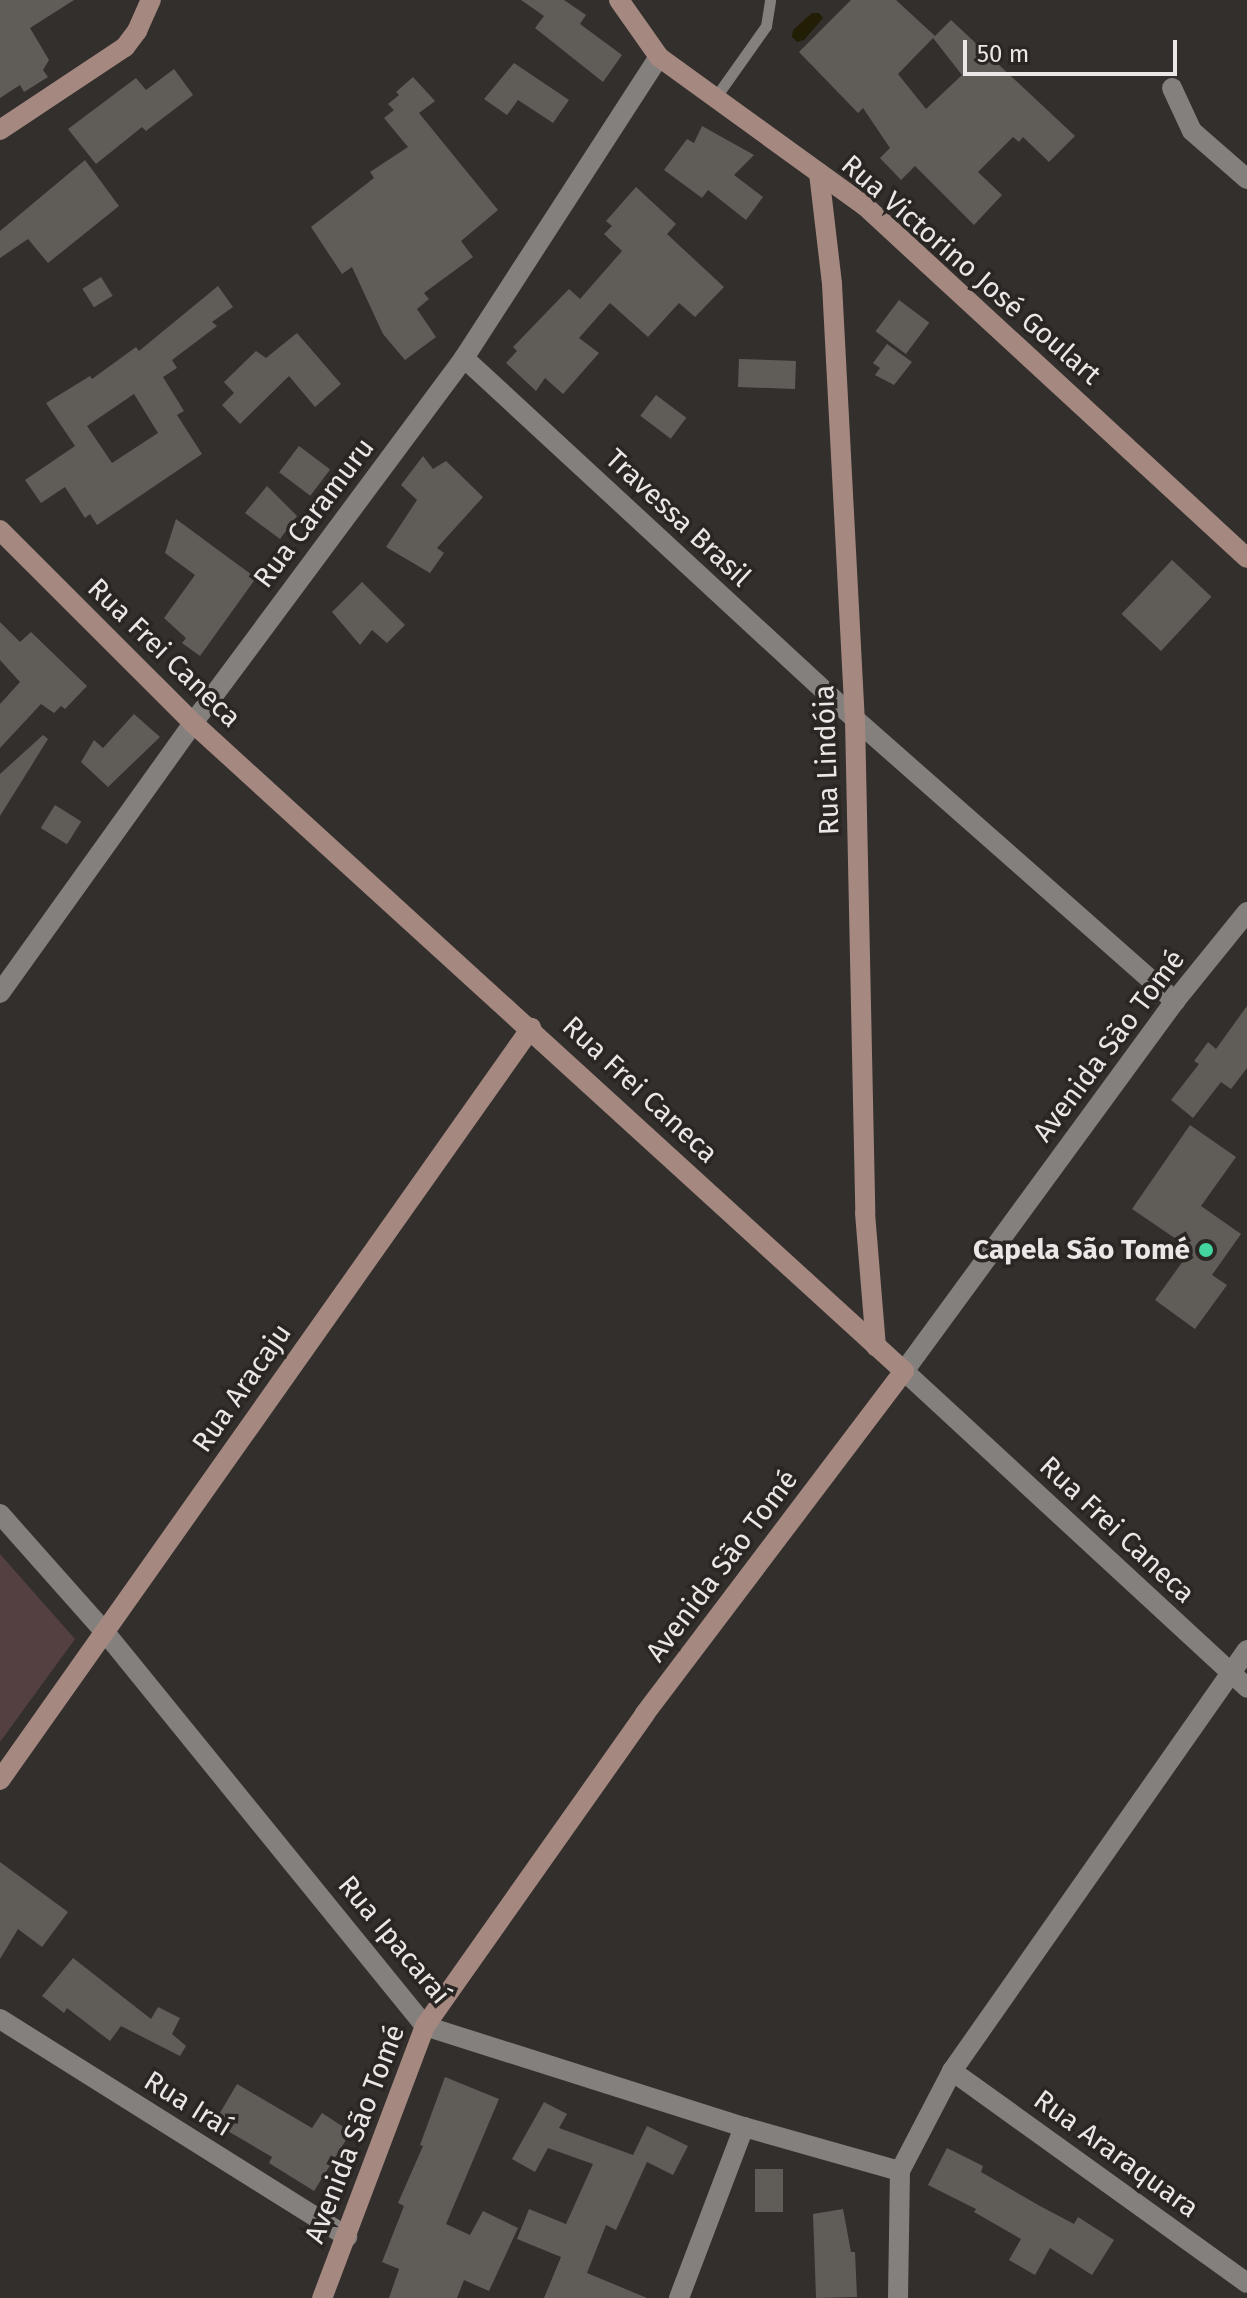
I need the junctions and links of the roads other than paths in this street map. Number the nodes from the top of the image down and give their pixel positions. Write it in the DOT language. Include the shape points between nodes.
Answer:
graph roads {
  1 [pos="151,0"];
  2 [pos="619,0"];
  3 [pos="770,0"];
  4 [pos="659,57"];
  5 [pos="1172,88"];
  6 [pos="715,98"];
  7 [pos="0,130"];
  8 [pos="819,173"];
  9 [pos="1247,179"];
  10 [pos="464,358"];
  11 [pos="0,530"];
  12 [pos="1247,558"];
  13 [pos="855,719"];
  14 [pos="193,723"];
  15 [pos="1247,912"];
  16 [pos="0,993"];
  17 [pos="1175,1001"];
  18 [pos="531,1028"];
  19 [pos="876,1347"];
  20 [pos="904,1371"];
  21 [pos="0,1514"];
  22 [pos="104,1631"];
  23 [pos="1247,1650"];
  24 [pos="1230,1672"];
  25 [pos="1247,1688"];
  26 [pos="0,1780"];
  27 [pos="0,2019"];
  28 [pos="425,2026"];
  29 [pos="952,2071"];
  30 [pos="744,2127"];
  31 [pos="900,2171"];
  32 [pos="347,2237"];
  33 [pos="1247,2283"];
  34 [pos="322,2298"];
  35 [pos="679,2298"];
  36 [pos="898,2298"];
  1 -- 7 [label="street" via="125,47"];
  2 -- 4 [label="street, Rua Victorino José Goulart"];
  3 -- 6 [label="lane" via="766,26"];
  4 -- 6 [label="street, Rua Victorino José Goulart"];
  4 -- 10 [label="street, Rua Caramuru"];
  5 -- 9 [label="street" via="1192,131"];
  6 -- 8 [label="street, Rua Victorino José Goulart"];
  8 -- 12 [label="street, Rua Victorino José Goulart" via="865,206"];
  8 -- 13 [label="street, Rua Lindóia" via="832,284"];
  10 -- 13 [label="street, Travessa Brasil"];
  10 -- 14 [label="street, Rua Caramuru"];
  11 -- 14 [label="street, Rua Frei Caneca"];
  13 -- 17 [label="street, Travessa Brasil"];
  13 -- 19 [label="street, Rua Lindóia" via="865,1213"];
  14 -- 16 [label="street, Rua Caramuru"];
  14 -- 18 [label="street, Rua Frei Caneca"];
  15 -- 17 [label="street, Avenida São Tomé"];
  17 -- 20 [label="street, Avenida São Tomé"];
  18 -- 19 [label="street, Rua Frei Caneca"];
  18 -- 22 [label="street, Rua Aracaju"];
  19 -- 20 [label="street, Rua Frei Caneca"];
  20 -- 24 [label="street, Rua Frei Caneca"];
  20 -- 28 [label="street, Avenida São Tomé" via="645,1714"];
  21 -- 22 [label="street, Rua Ipacaraí"];
  22 -- 26 [label="street, Rua Aracaju"];
  22 -- 28 [label="street, Rua Ipacaraí"];
  23 -- 24 [label="street"];
  24 -- 25 [label="street, Rua Frei Caneca"];
  24 -- 29 [label="street"];
  27 -- 32 [label="street, Rua Iraí"];
  28 -- 30 [label="street, Rua Ipacaraí"];
  28 -- 32 [label="street, Avenida São Tomé"];
  29 -- 31 [label="street"];
  29 -- 33 [label="street, Rua Araraquara"];
  30 -- 31 [label="street, Rua Ipacaraí"];
  30 -- 35 [label="street"];
  31 -- 36 [label="street"];
  32 -- 34 [label="street, Avenida São Tomé"];
}
